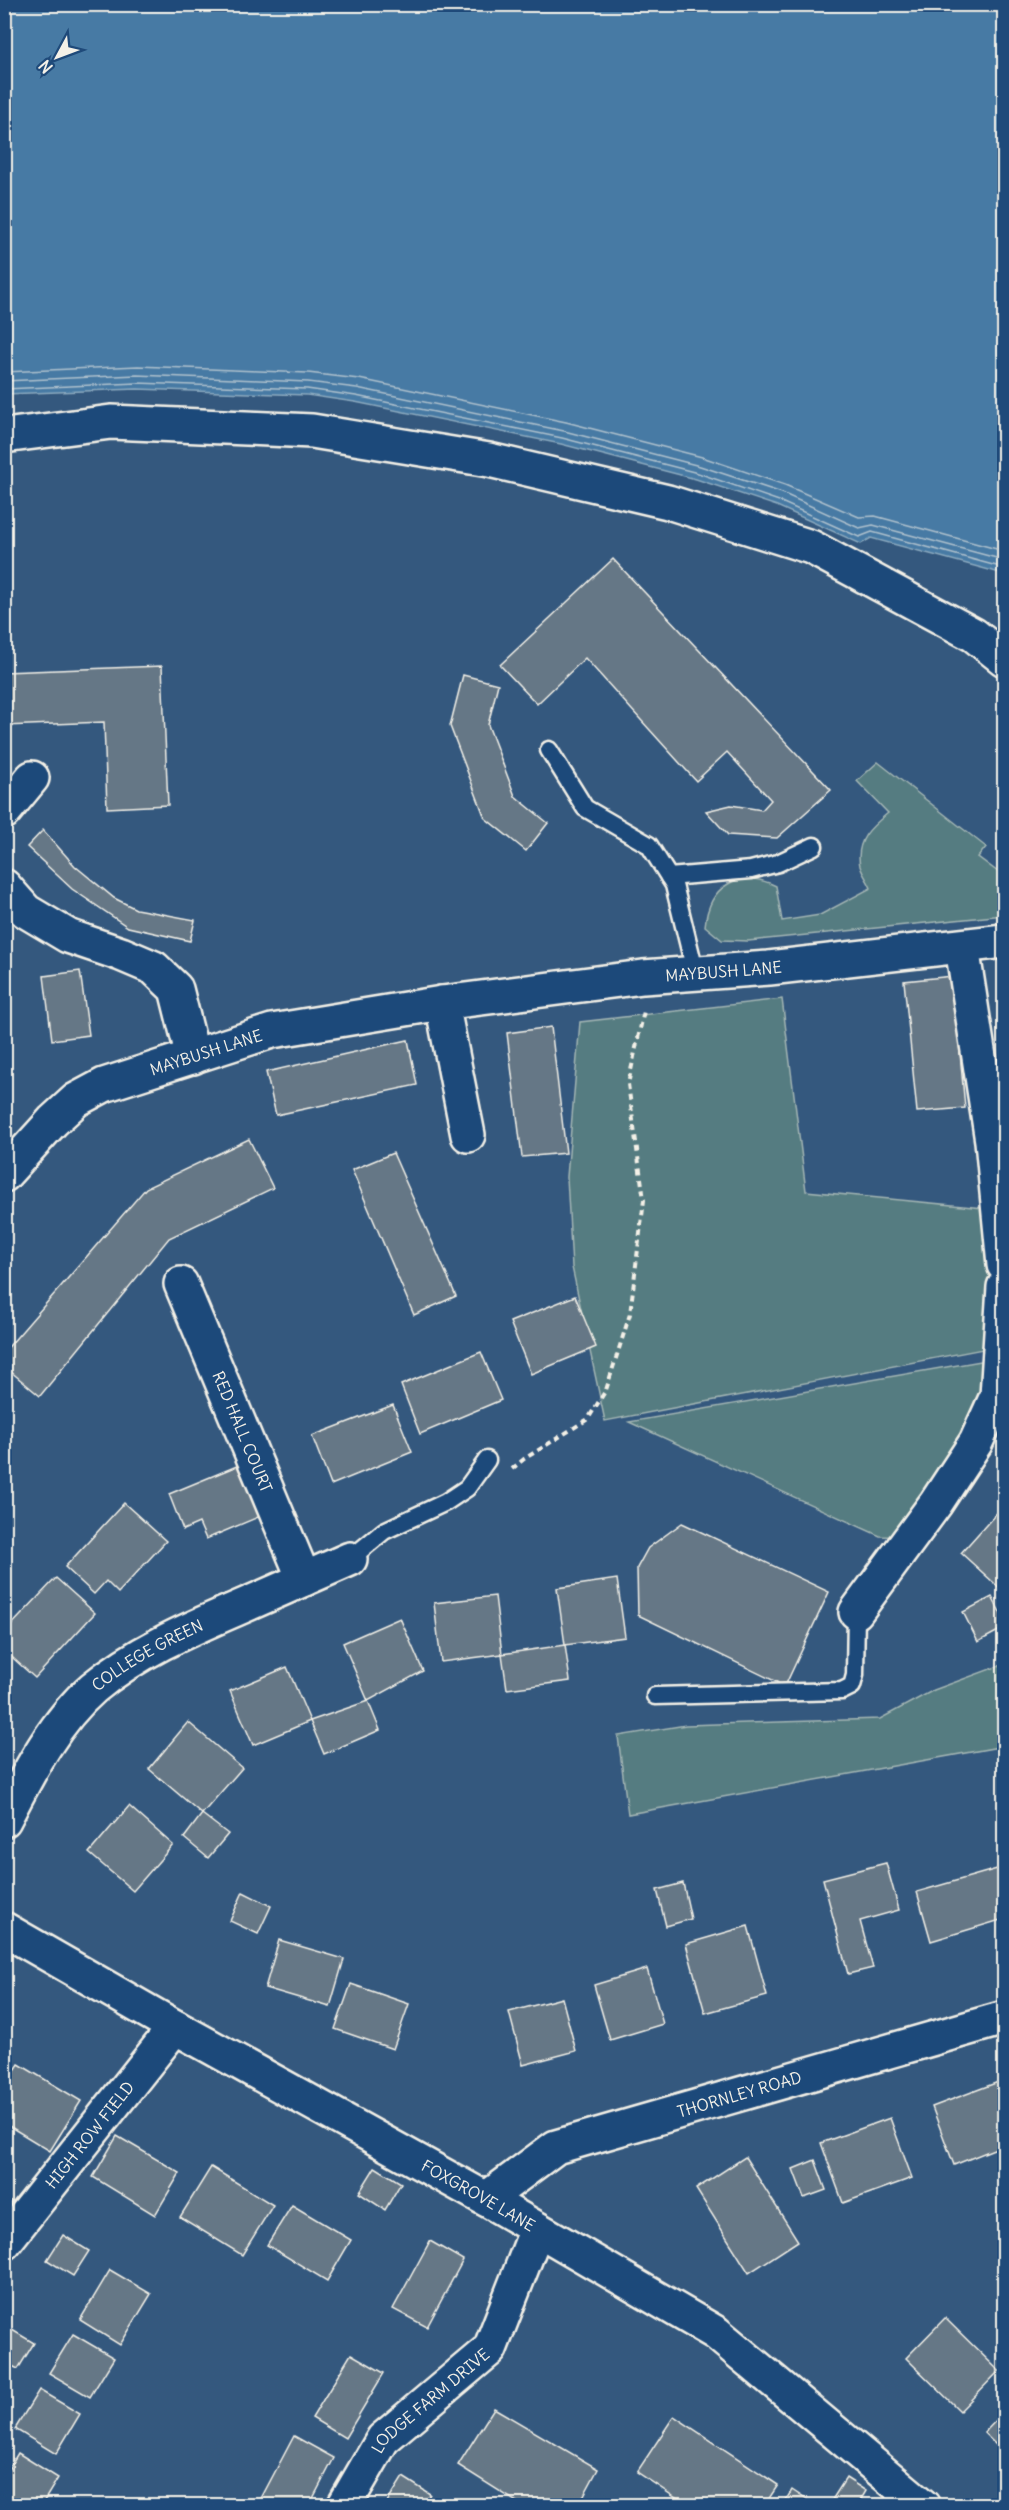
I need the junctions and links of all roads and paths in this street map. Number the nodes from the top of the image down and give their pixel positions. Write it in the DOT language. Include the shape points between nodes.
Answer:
graph roads {
  1 [pos="4,436"];
  2 [pos="1005,659"];
  3 [pos="549,750"];
  4 [pos="32,778"];
  5 [pos="4,812"];
  6 [pos="814,846"];
  7 [pos="669,877"];
  8 [pos="4,886"];
  9 [pos="1005,941"];
  10 [pos="962,947"];
  11 [pos="696,975"];
  12 [pos="643,977"];
  13 [pos="442,1003"];
  14 [pos="193,1058"];
  15 [pos="468,1135"];
  16 [pos="4,1175"];
  17 [pos="1005,1265"];
  18 [pos="182,1284"];
  19 [pos="1005,1287"];
  20 [pos="487,1460"];
  21 [pos="508,1472"];
  22 [pos="350,1559"];
  23 [pos="304,1579"];
  24 [pos="856,1612"];
  25 [pos="656,1696"];
  26 [pos="4,1820"];
  27 [pos="4,1929"];
  28 [pos="1005,2018"];
  29 [pos="175,2027"];
  30 [pos="486,2199"];
  31 [pos="537,2229"];
  32 [pos="4,2242"];
  33 [pos="344,2505"];
  34 [pos="922,2505"];
  1 -- 2 [label="street" via="111,422 312,431 489,460 668,502 811,547 974,634"];
  3 -- 7 [label="lane" via="585,808 649,845"];
  4 -- 5 [label="street"];
  6 -- 7 [label="lane" via="778,863 751,870"];
  7 -- 11 [label="lane"];
  8 -- 14 [label="street" via="26,911 68,936 154,968 176,989"];
  9 -- 10 [label="street, MAYBUSH LANE"];
  10 -- 11 [label="street, MAYBUSH LANE"];
  10 -- 17 [label="street" via="992,1140"];
  11 -- 12 [label="street, MAYBUSH LANE"];
  12 -- 13 [label="street, MAYBUSH LANE"];
  12 -- 21 [label="path" via="644,1014 628,1084 644,1200 630,1314 606,1390 588,1419"];
  13 -- 14 [label="street, MAYBUSH LANE" via="272,1031"];
  13 -- 15 [label="street"];
  14 -- 16 [label="street, MAYBUSH LANE" via="104,1085 76,1100"];
  18 -- 23 [label="street, RED HALL COURT"];
  19 -- 24 [label="street" via="997,1396 976,1442"];
  20 -- 22 [label="lane" via="467,1488 384,1531"];
  22 -- 23 [label="street, COLLEGE GREEN"];
  23 -- 26 [label="street, COLLEGE GREEN" via="189,1629 135,1658 93,1689 58,1726"];
  24 -- 25 [label="lane" via="855,1675 852,1686 842,1691"];
  27 -- 29 [label="street, FOXGROVE LANE"];
  28 -- 30 [label="street, THORNLEY ROAD" via="556,2147"];
  29 -- 30 [label="street, FOXGROVE LANE"];
  29 -- 32 [label="street, HIGH ROW FIELD"];
  30 -- 31 [label="street, FOXGROVE LANE"];
  31 -- 33 [label="street, LODGE FARM DRIVE" via="490,2349 382,2439"];
  31 -- 34 [label="street, FOXGROVE LANE" via="716,2333"];
}
